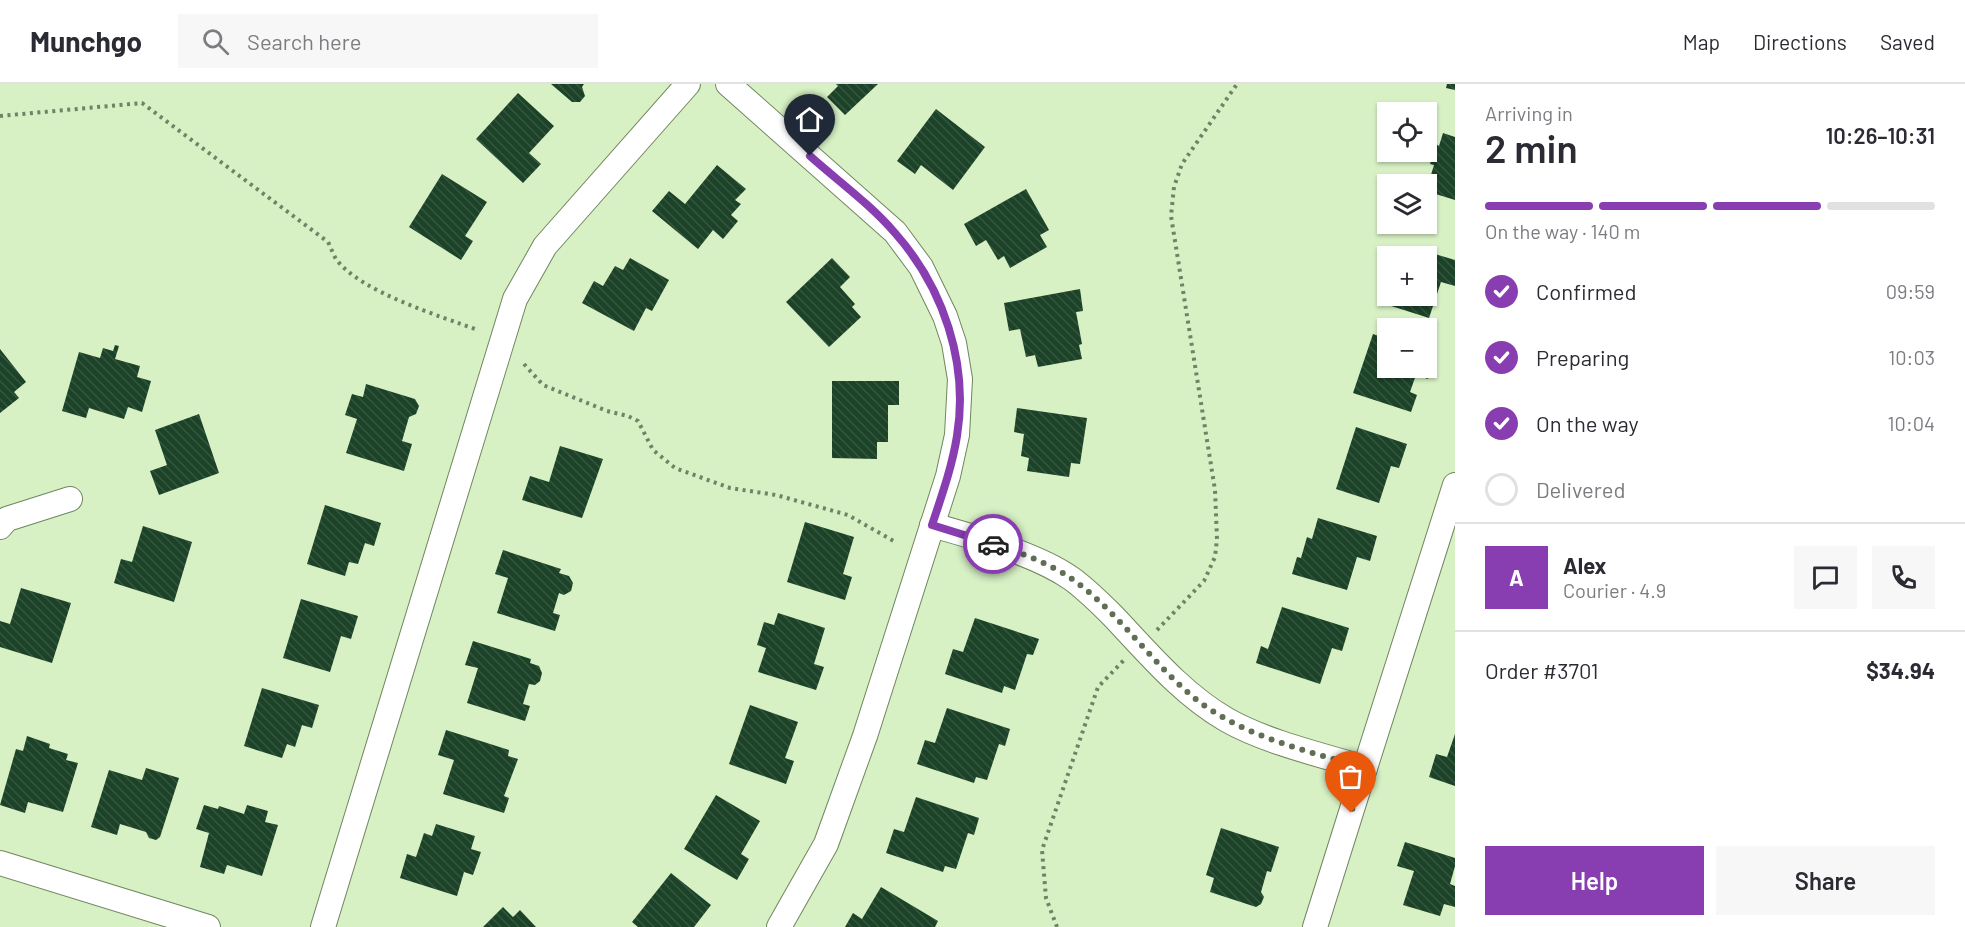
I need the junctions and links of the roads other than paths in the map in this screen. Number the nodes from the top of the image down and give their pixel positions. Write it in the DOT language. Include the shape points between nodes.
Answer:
graph roads {
  1 [pos="688,84"];
  2 [pos="728,84"];
  3 [pos="1455,485"];
  4 [pos="70,499"];
  5 [pos="932,525"];
  6 [pos="0,527"];
  7 [pos="1365,768"];
  8 [pos="0,863"];
  9 [pos="208,927"];
  10 [pos="323,927"];
  11 [pos="779,927"];
  12 [pos="1315,927"];
  1 -- 10 [label="street" via="545,246 515,299"];
  2 -- 5 [label="street" via="895,232 935,294 954,343 960,402 948,476"];
  3 -- 7 [label="street"];
  4 -- 6 [label="street" via="7,519"];
  5 -- 7 [label="street" via="1004,547 1071,578 1172,678 1227,720 1258,735"];
  5 -- 11 [label="street" via="826,844"];
  7 -- 12 [label="street"];
  8 -- 9 [label="street"];
}
